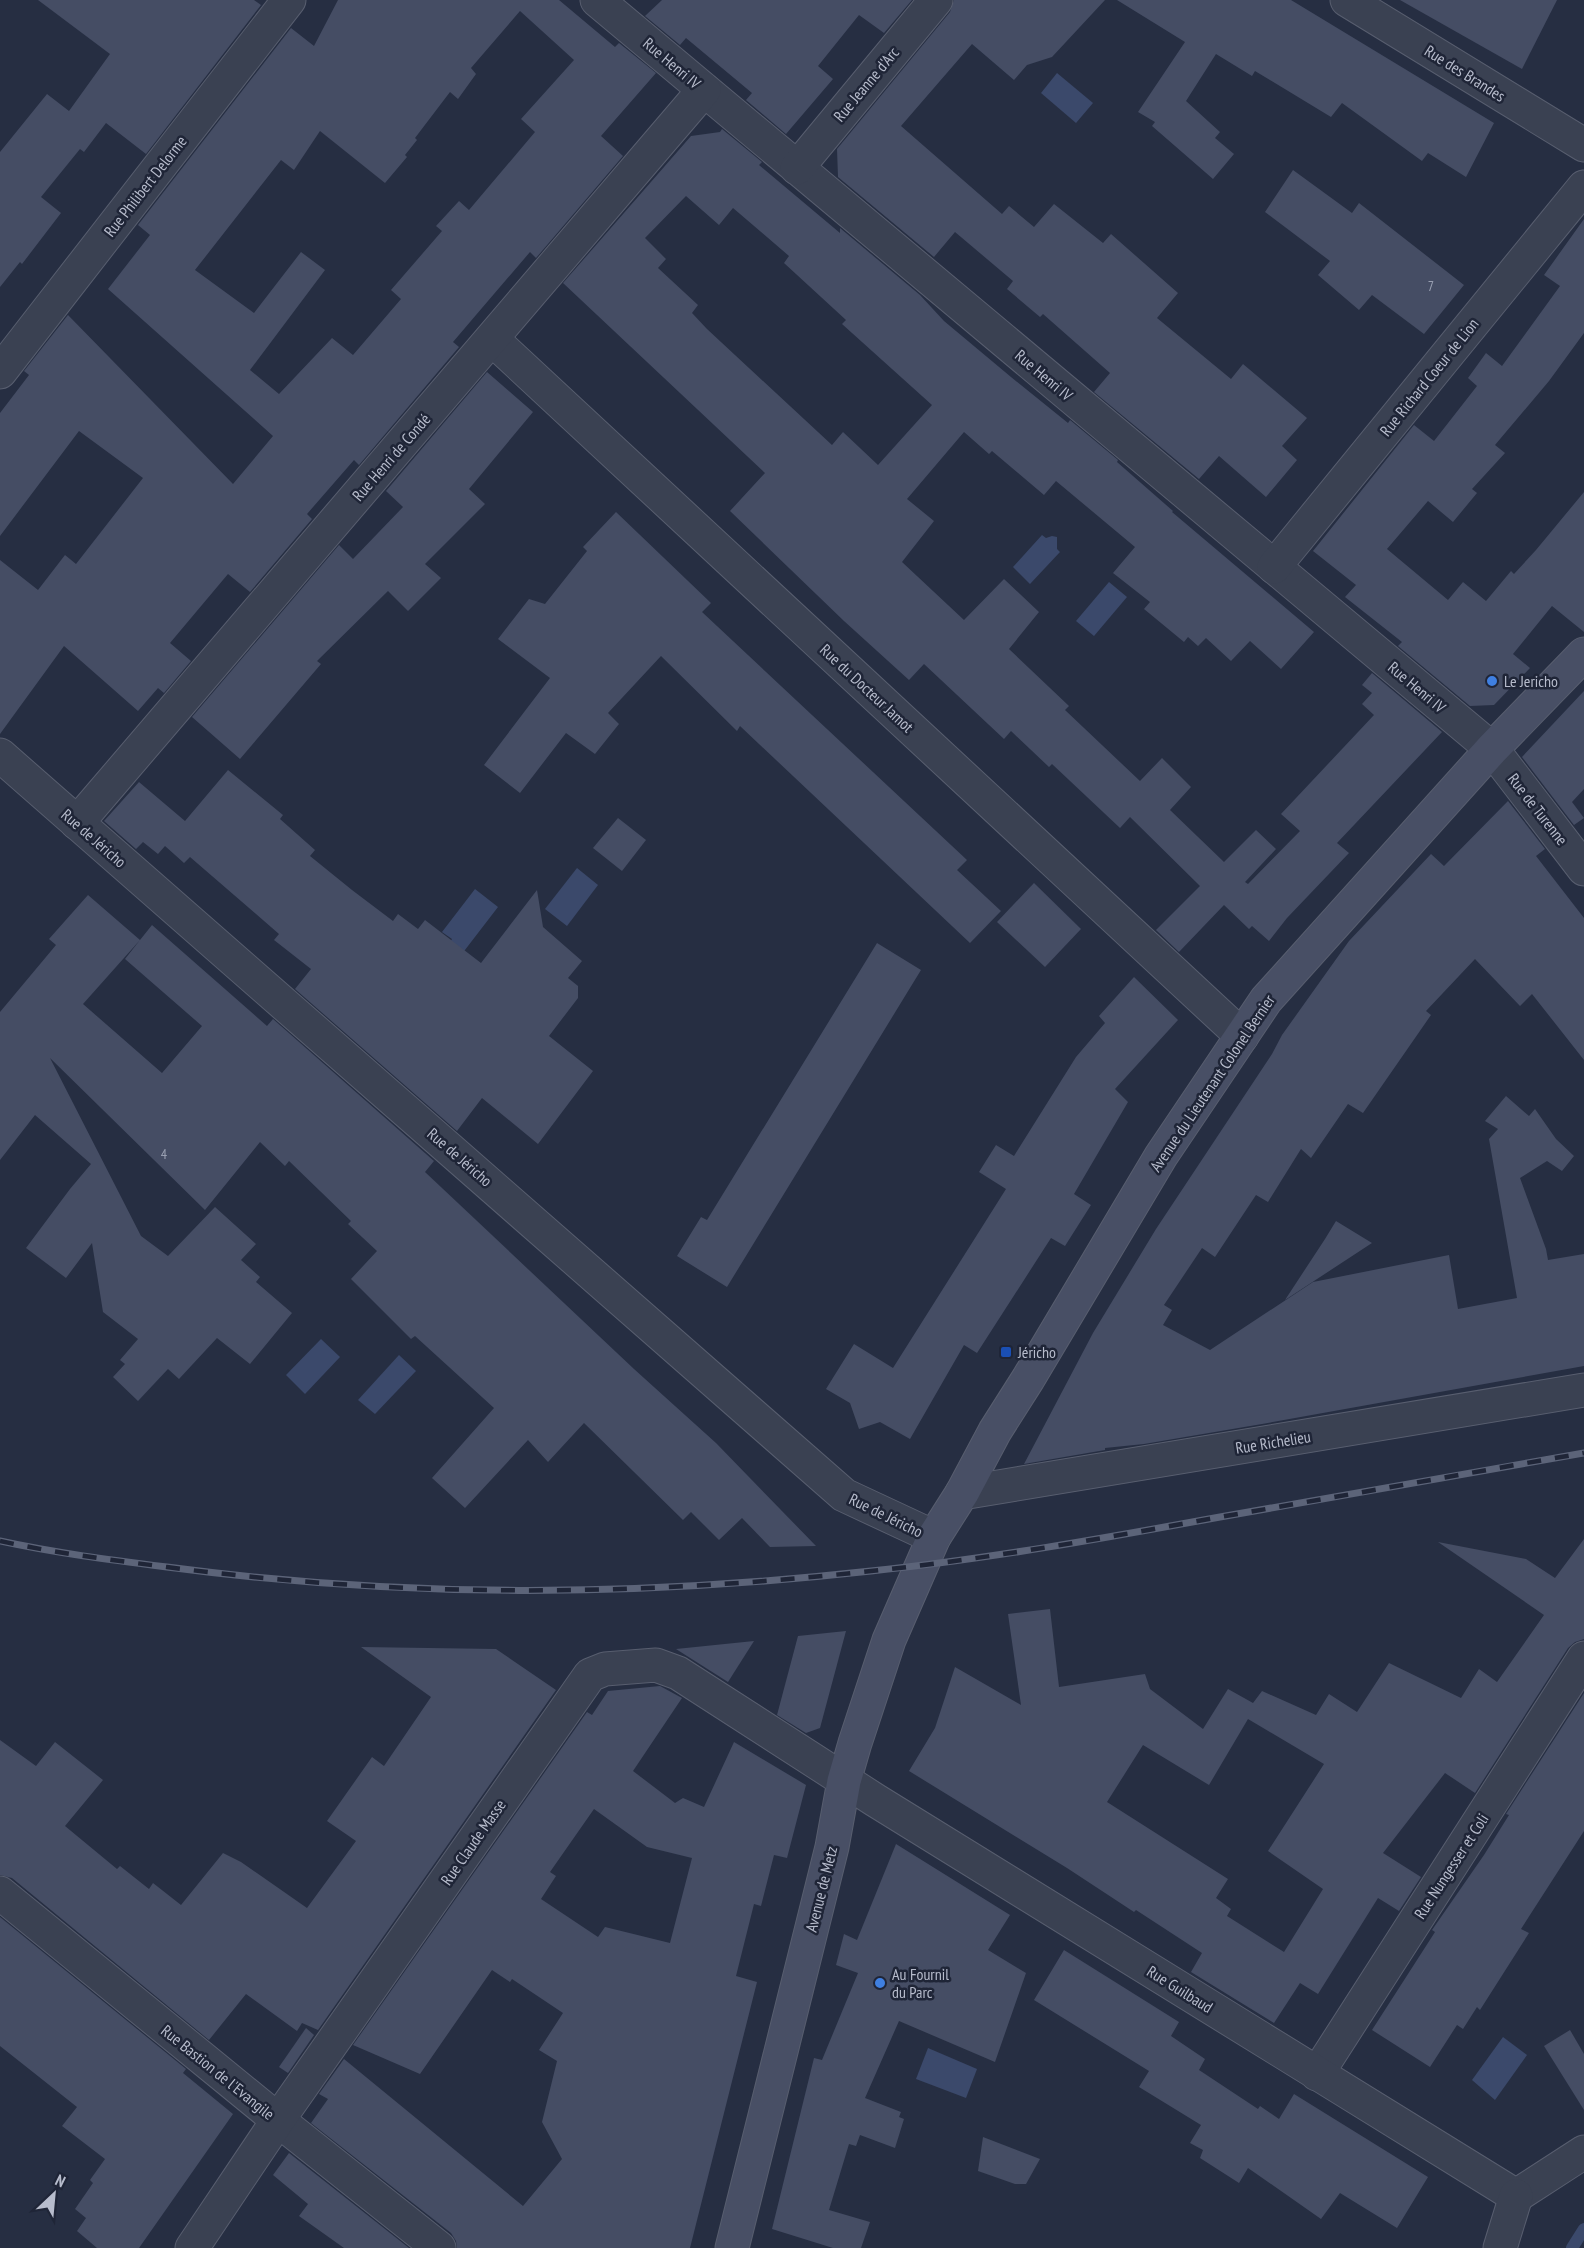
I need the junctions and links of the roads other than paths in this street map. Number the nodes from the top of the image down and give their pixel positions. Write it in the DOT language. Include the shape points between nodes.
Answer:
graph roads {
  1 [pos="289,0"];
  2 [pos="597,0"];
  3 [pos="936,0"];
  4 [pos="1347,0"];
  5 [pos="704,90"];
  6 [pos="1584,146"];
  7 [pos="797,168"];
  8 [pos="1584,187"];
  9 [pos="492,339"];
  10 [pos="0,372"];
  11 [pos="1274,567"];
  12 [pos="1584,654"];
  13 [pos="1492,749"];
  14 [pos="0,755"];
  15 [pos="77,823"];
  16 [pos="1584,869"];
  17 [pos="1242,1036"];
  18 [pos="1584,1390"];
  19 [pos="962,1494"];
  20 [pos="934,1538"];
  21 [pos="1584,1658"];
  22 [pos="844,1781"];
  23 [pos="0,1893"];
  24 [pos="1317,2074"];
  25 [pos="278,2120"];
  26 [pos="1584,2152"];
  27 [pos="1516,2196"];
  28 [pos="192,2248"];
  29 [pos="439,2248"];
  30 [pos="732,2248"];
  31 [pos="1500,2248"];
  1 -- 10 [label="street, Rue Philibert Delorme"];
  2 -- 5 [label="street, Rue Henri IV"];
  3 -- 7 [label="street, Rue Jeanne d'Arc"];
  4 -- 6 [label="street, Rue des Brandes"];
  5 -- 7 [label="street, Rue Henri IV"];
  5 -- 9 [label="street, Rue Henri de Condé"];
  7 -- 11 [label="street, Rue Henri IV"];
  8 -- 11 [label="street, Rue Richard Coeur de Lion"];
  9 -- 15 [label="street, Rue Henri de Condé"];
  9 -- 17 [label="street, Rue du Docteur Jamot"];
  11 -- 13 [label="street, Rue Henri IV"];
  12 -- 13 [label="street, Avenue du Lieutenant Colonel Bernier"];
  13 -- 16 [label="street, Rue de Turenne"];
  13 -- 17 [label="street, Avenue du Lieutenant Colonel Bernier" via="1266,1000"];
  14 -- 15 [label="street, Rue de Jéricho"];
  15 -- 20 [label="street, Rue de Jéricho" via="844,1495"];
  17 -- 19 [label="street, Avenue du Lieutenant Colonel Bernier" via="1161,1156 995,1431"];
  18 -- 19 [label="street, Rue Richelieu"];
  19 -- 20 [label="street, Avenue du Lieutenant Colonel Bernier"];
  20 -- 22 [label="street, Avenue de Metz" via="890,1640"];
  21 -- 24 [label="street, Rue Nungesser et Coli"];
  22 -- 24 [label="street, Rue Guilbaud"];
  22 -- 25 [label="street, Rue Claude Masse" via="678,1673 656,1665 605,1669 590,1675"];
  22 -- 30 [label="street, Avenue de Metz" via="832,1847"];
  23 -- 25 [label="street, Rue Bastion de l'Evangile"];
  24 -- 27 [label="street, Rue Guilbaud"];
  25 -- 28 [label="street, Rue Claude Masse"];
  25 -- 29 [label="street, Rue Bastion de l'Evangile"];
  26 -- 27 [label="street"];
  27 -- 31 [label="street"];
}
